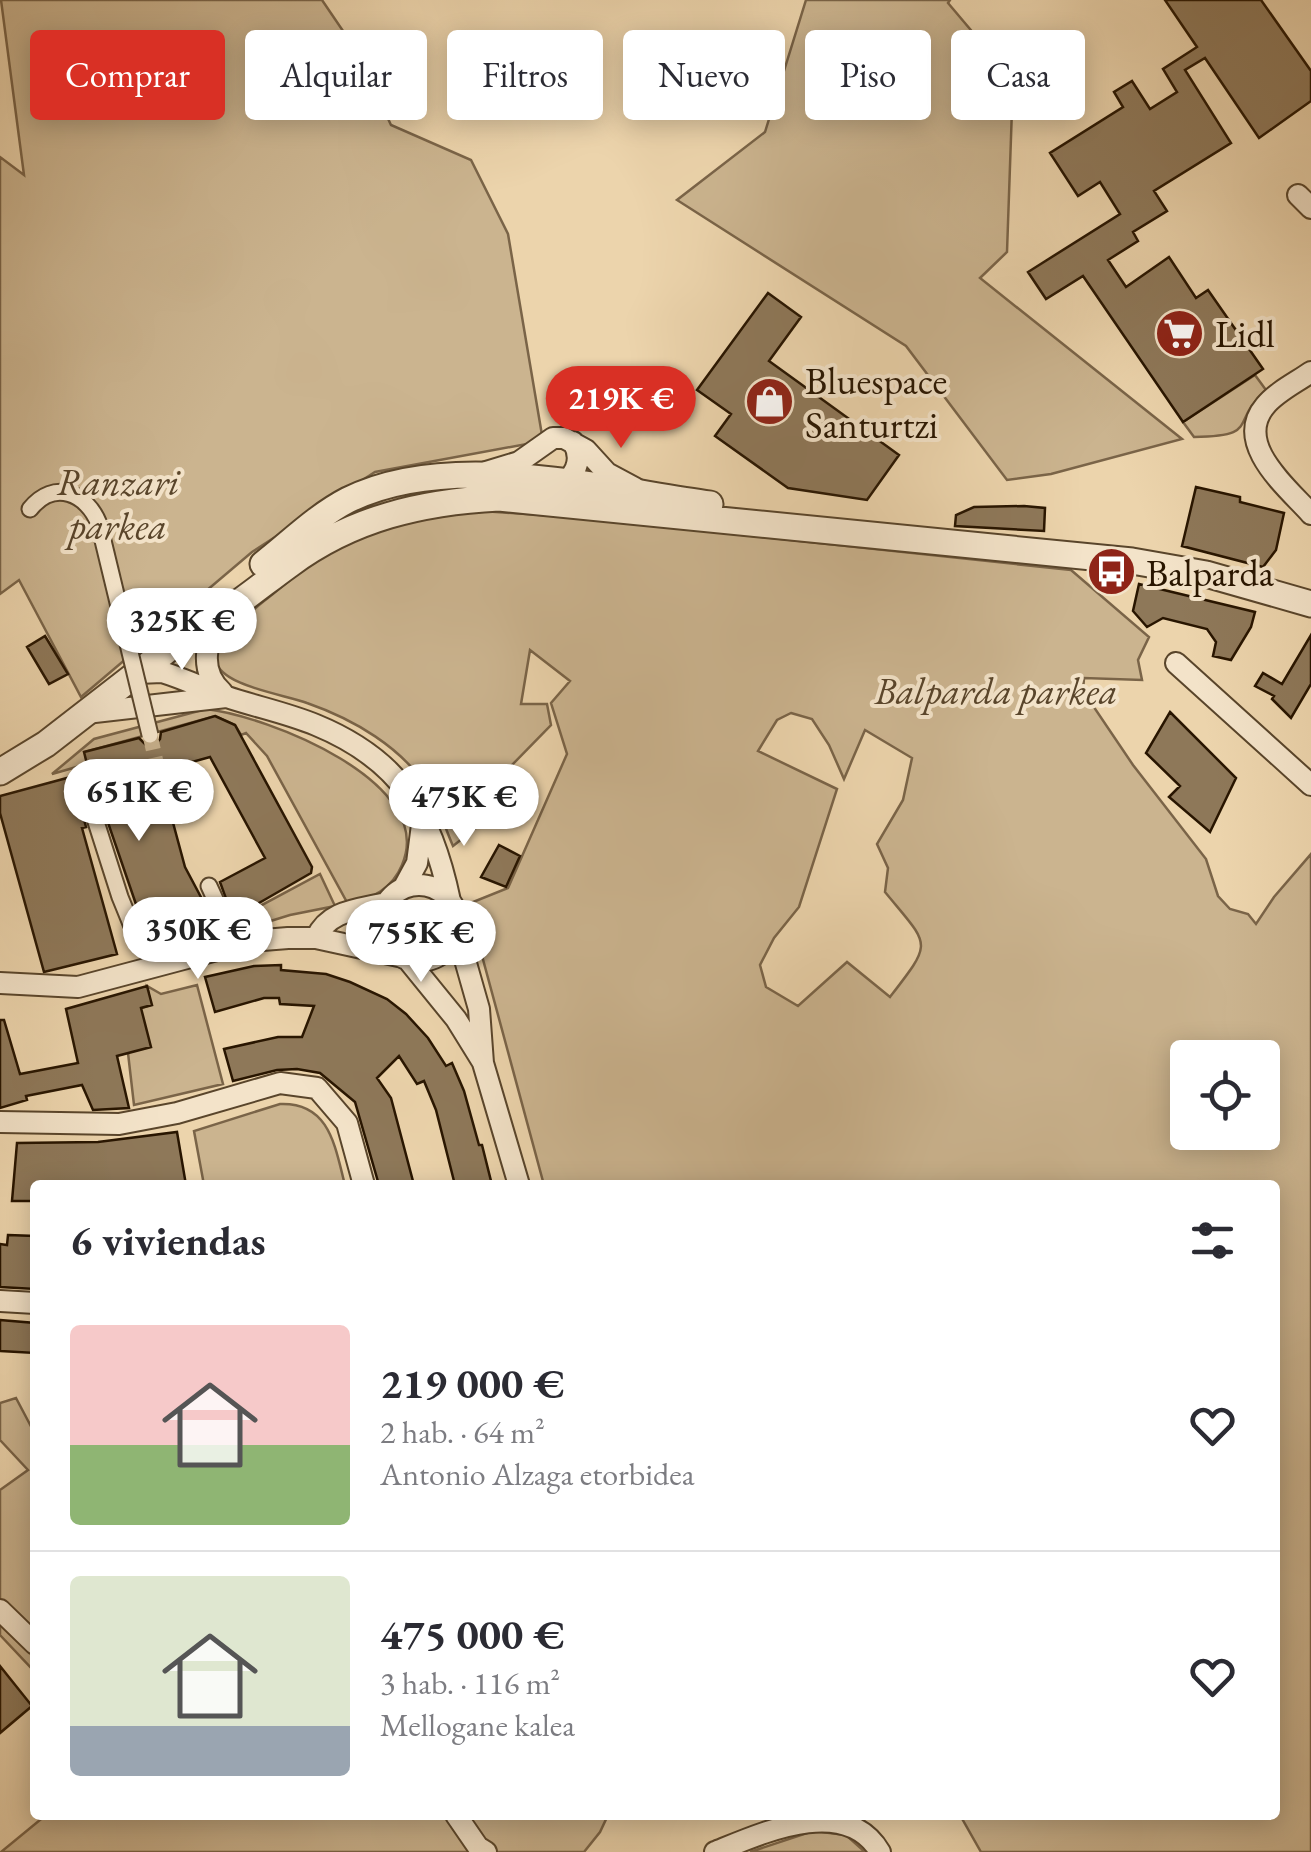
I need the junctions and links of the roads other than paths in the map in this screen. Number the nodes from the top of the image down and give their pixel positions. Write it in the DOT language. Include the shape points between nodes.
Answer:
graph roads {
  1 [pos="1311,372"];
  2 [pos="573,442"];
  3 [pos="541,449"];
  4 [pos="480,473"];
  5 [pos="560,485"];
  6 [pos="650,496"];
  7 [pos="30,508"];
  8 [pos="388,513"];
  9 [pos="1311,514"];
  10 [pos="676,517"];
  11 [pos="842,530"];
  12 [pos="1311,604"];
  13 [pos="204,625"];
  14 [pos="1176,663"];
  15 [pos="150,673"];
  16 [pos="228,697"];
  17 [pos="190,703"];
  18 [pos="85,713"];
  19 [pos="150,735"];
  20 [pos="0,772"];
  21 [pos="1311,784"];
  22 [pos="84,797"];
  23 [pos="423,815"];
  24 [pos="404,887"];
  25 [pos="450,901"];
  26 [pos="386,903"];
  27 [pos="456,928"];
  28 [pos="316,938"];
  29 [pos="140,946"];
  30 [pos="405,958"];
  31 [pos="0,983"];
  32 [pos="483,1063"];
  33 [pos="0,1122"];
  34 [pos="363,1180"];
  35 [pos="518,1180"];
  36 [pos="0,1301"];
  37 [pos="30,1303"];
  38 [pos="0,1610"];
  39 [pos="30,1639"];
  40 [pos="459,1820"];
  41 [pos="486,1852"];
  42 [pos="715,1852"];
  43 [pos="880,1852"];
  1 -- 9 [label="street" via="1265,406 1256,432 1266,462"];
  2 -- 3 [label="street" via="553,438"];
  2 -- 5 [label="street" via="578,464"];
  2 -- 6 [label="street" via="607,473"];
  3 -- 4 [label="street"];
  3 -- 5 [label="street"];
  4 -- 5 [label="street"];
  4 -- 13 [label="street" via="396,483 350,499 213,602"];
  5 -- 6 [label="street"];
  5 -- 8 [label="street" via="554,494 430,494"];
  5 -- 10 [label="street" via="578,497 658,506"];
  6 -- 11 [label="street"];
  7 -- 19 [label="street, bridge" via="46,494 71,494 93,508"];
  8 -- 10 [label="street" via="499,498"];
  8 -- 13 [label="street" via="316,546"];
  10 -- 11 [label="street"];
  11 -- 12 [label="street" via="1132,561"];
  13 -- 15 [label="street"];
  13 -- 16 [label="street" via="214,685"];
  14 -- 21 [label="street"];
  15 -- 16 [label="street"];
  15 -- 17 [label="street" via="174,698"];
  15 -- 18 [label="street"];
  16 -- 17 [label="street"];
  16 -- 23 [label="street" via="348,741 394,776"];
  17 -- 18 [label="street"];
  18 -- 20 [label="street"];
  22 -- 29 [label="street" via="128,789 90,803"];
  23 -- 24 [label="street" via="416,864"];
  23 -- 25 [label="street"];
  24 -- 25 [label="street" via="430,886"];
  24 -- 26 [label="street"];
  25 -- 27 [label="street"];
  26 -- 28 [label="street" via="332,916"];
  26 -- 30 [label="street" via="380,928"];
  27 -- 30 [label="street" via="437,956"];
  27 -- 32 [label="street" via="479,1010"];
  28 -- 30 [label="street"];
  28 -- 31 [label="street" via="251,941 78,987"];
  30 -- 32 [label="street"];
  32 -- 35 [label="street"];
  33 -- 34 [label="street" via="119,1124 280,1083 317,1088 347,1122"];
  36 -- 37 [label="street"];
  38 -- 39 [label="street"];
  40 -- 41 [label="street"];
  42 -- 43 [label="street" via="824,1820 860,1830"];
}
